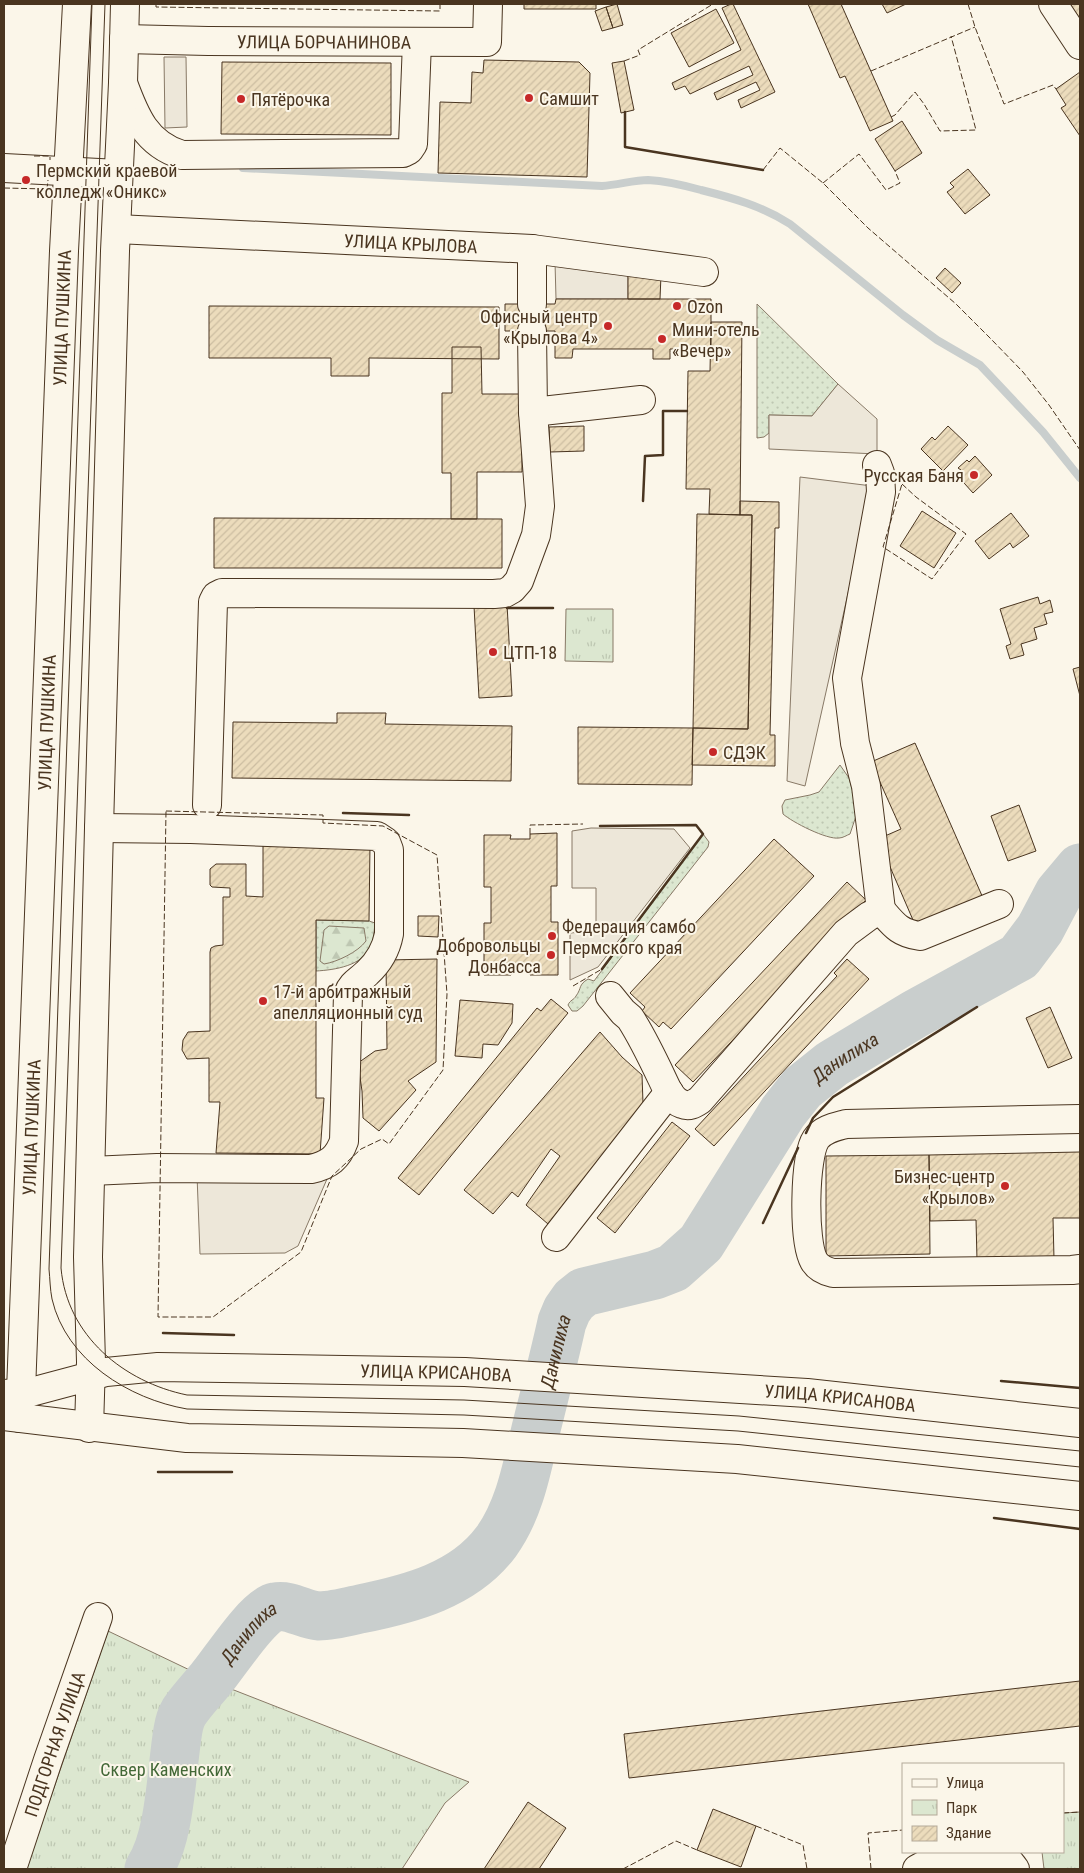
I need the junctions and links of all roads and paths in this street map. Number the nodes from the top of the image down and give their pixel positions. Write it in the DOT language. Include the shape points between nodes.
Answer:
graph roads {
  1 [pos="77,4"];
  2 [pos="125,4"];
  3 [pos="488,4"];
  4 [pos="1053,4"];
  5 [pos="124,40"];
  6 [pos="417,42"];
  7 [pos="1080,45"];
  8 [pos="123,83"];
  9 [pos="4,168"];
  10 [pos="69,172"];
  11 [pos="118,174"];
  12 [pos="116,229"];
  13 [pos="532,249"];
  14 [pos="704,272"];
  15 [pos="641,400"];
  16 [pos="533,412"];
  17 [pos="877,464"];
  18 [pos="206,804"];
  19 [pos="99,828"];
  20 [pos="999,904"];
  21 [pos="881,910"];
  22 [pos="610,996"];
  23 [pos="669,1092"];
  24 [pos="1080,1120"];
  25 [pos="91,1171"];
  26 [pos="556,1237"];
  27 [pos="1080,1268"];
  28 [pos="90,1376"];
  29 [pos="10,1411"];
  30 [pos="1080,1423"];
  31 [pos="89,1428"];
  32 [pos="1080,1496"];
  33 [pos="98,1617"];
  34 [pos="12,1869"];
  35 [pos="917,1869"];
  36 [pos="1015,1869"];
  1 -- 10 [label="main road, УЛИЦА ПУШКИНА"];
  2 -- 5 [label="main road"];
  3 -- 6 [label="main road, УЛИЦА БОРЧАНИНОВА" via="487,42"];
  4 -- 7 [label="main road"];
  5 -- 6 [label="main road, УЛИЦА БОРЧАНИНОВА"];
  5 -- 8 [label="main road"];
  6 -- 8 [label="main road" via="413,144 403,154 182,155 166,149 150,137 130,104"];
  8 -- 11 [label="main road"];
  9 -- 10 [label="main road"];
  10 -- 11 [label="main road"];
  10 -- 29 [label="main road, УЛИЦА ПУШКИНА"];
  11 -- 12 [label="main road"];
  12 -- 13 [label="main road, УЛИЦА КРЫЛОВА"];
  12 -- 19 [label="main road"];
  13 -- 14 [label="main road, УЛИЦА КРЫЛОВА"];
  13 -- 16 [label="main road"];
  15 -- 16 [label="main road"];
  16 -- 18 [label="main road" via="540,506 536,535 519,581 512,589 494,594 222,593 216,596 213,602"];
  17 -- 21 [label="main road" via="881,492 847,678 855,743 866,786"];
  19 -- 25 [label="main road"];
  19 -- 25 [label="main road" via="377,836 386,842 389,850 389,934 379,960 354,983 348,994 344,1141 330,1163 311,1169"];
  20 -- 21 [label="main road" via="920,936 900,930"];
  21 -- 23 [label="main road" via="846,934 700,1100 691,1106 683,1105"];
  22 -- 23 [label="main road" via="636,1027"];
  23 -- 26 [label="main road"];
  24 -- 27 [label="main road" via="846,1124 824,1131 816,1140 806,1177 808,1243 814,1261 826,1271"];
  25 -- 28 [label="main road" via="88,1257"];
  28 -- 29 [label="main road, УЛИЦА КРИСАНОВА" via="31,1392"];
  28 -- 30 [label="main road, УЛИЦА КРИСАНОВА" via="158,1367 466,1372 806,1393"];
  28 -- 31 [label="main road"];
  29 -- 31 [label="main road"];
  31 -- 32 [label="main road" via="188,1438 463,1443 737,1459"];
  33 -- 34 [label="main road, ПОДГОРНАЯ УЛИЦА"];
  35 -- 36 [label="main road" via="928,1863 993,1854 1010,1862"];
}
